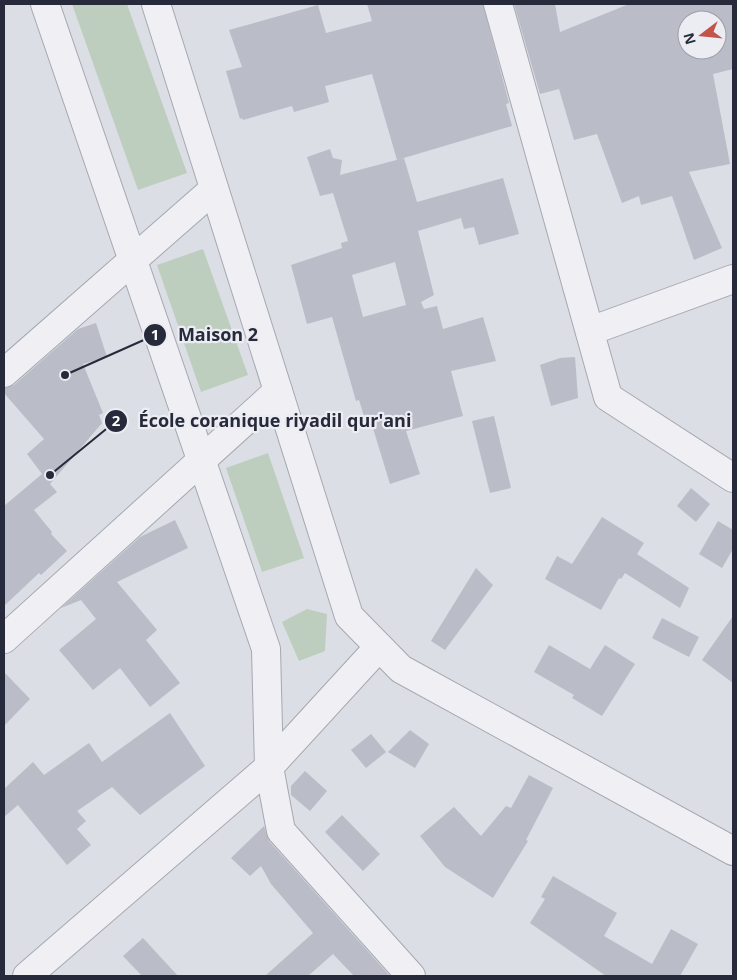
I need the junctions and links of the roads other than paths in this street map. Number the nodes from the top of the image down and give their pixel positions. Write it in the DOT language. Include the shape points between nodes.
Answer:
graph roads {
  1 [pos="45,4"];
  2 [pos="156,4"];
  3 [pos="498,4"];
  4 [pos="214,188"];
  5 [pos="133,260"];
  6 [pos="733,279"];
  7 [pos="590,331"];
  8 [pos="4,373"];
  9 [pos="278,391"];
  10 [pos="202,461"];
  11 [pos="733,478"];
  12 [pos="4,639"];
  13 [pos="379,647"];
  14 [pos="269,767"];
  15 [pos="733,851"];
  16 [pos="27,976"];
  17 [pos="411,976"];
  1 -- 5 [label="street"];
  2 -- 4 [label="street"];
  3 -- 7 [label="street"];
  4 -- 5 [label="street"];
  4 -- 9 [label="street"];
  5 -- 8 [label="street"];
  5 -- 10 [label="street"];
  6 -- 7 [label="street"];
  7 -- 11 [label="street" via="608,398"];
  9 -- 10 [label="street"];
  9 -- 13 [label="street" via="349,616"];
  10 -- 12 [label="street"];
  10 -- 14 [label="street" via="266,649"];
  13 -- 14 [label="street"];
  13 -- 15 [label="street" via="401,669"];
  14 -- 16 [label="street"];
  14 -- 17 [label="street" via="281,831"];
}
